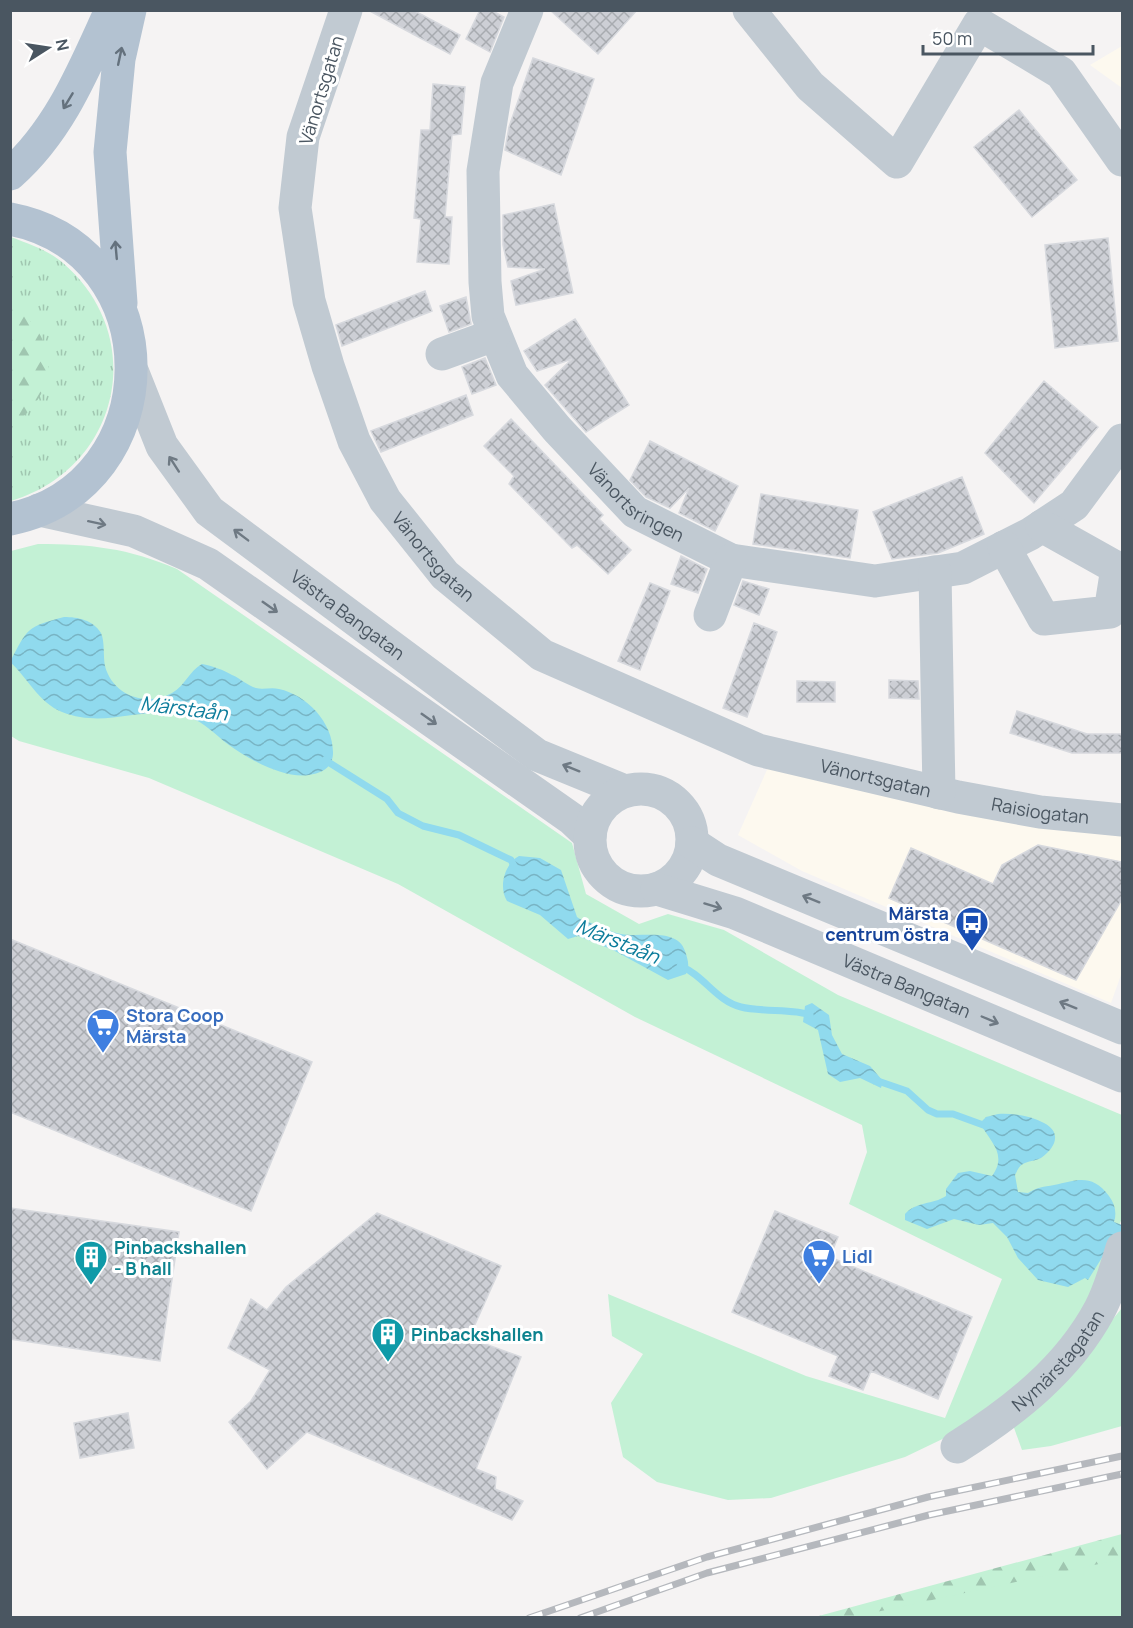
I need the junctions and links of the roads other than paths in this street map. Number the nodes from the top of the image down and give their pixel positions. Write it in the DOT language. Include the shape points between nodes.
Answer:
graph roads {
  1 [pos="111,10"];
  2 [pos="130,10"];
  3 [pos="346,10"];
  4 [pos="749,10"];
  5 [pos="521,13"];
  6 [pos="1122,160"];
  7 [pos="10,174"];
  8 [pos="10,219"];
  9 [pos="121,308"];
  10 [pos="494,335"];
  11 [pos="442,354"];
  12 [pos="133,373"];
  13 [pos="1122,440"];
  14 [pos="25,515"];
  15 [pos="1042,526"];
  16 [pos="1004,547"];
  17 [pos="731,560"];
  18 [pos="935,572"];
  19 [pos="710,615"];
  20 [pos="625,791"];
  21 [pos="949,795"];
  22 [pos="1122,820"];
  23 [pos="590,836"];
  24 [pos="692,843"];
  25 [pos="657,889"];
  26 [pos="1122,1028"];
  27 [pos="1122,1076"];
  28 [pos="1121,1251"];
  29 [pos="957,1447"];
  1 -- 7 [label="main road, one-way" via="74,90 51,128"];
  9 -- 2 [label="main road, one-way" via="110,152 118,59"];
  3 -- 21 [label="street, Vänortsgatan" via="303,137 295,208 309,301 328,366 354,441 386,500 445,575 542,655 758,750"];
  4 -- 6 [label="street" via="810,86 897,162 979,24 1061,73"];
  5 -- 10 [label="street, Vänortsringen" via="497,83 483,171 485,282"];
  8 -- 9 [label="main road" via="55,235 82,254 104,279"];
  9 -- 12 [label="main road" via="132,351"];
  10 -- 11 [label="street"];
  10 -- 17 [label="street, Vänortsringen" via="512,375 635,512"];
  12 -- 14 [label="main road" via="128,408 116,440 96,469 70,493"];
  20 -- 12 [label="street, Västra Bangatan, one-way" via="537,755 209,511 162,446"];
  13 -- 15 [label="street, Vänortsringen" via="1074,505"];
  14 -- 23 [label="street, Västra Bangatan, one-way" via="134,531 208,564 573,819"];
  15 -- 16 [label="street, Vänortsringen"];
  15 -- 16 [label="street" via="1117,568 1110,612 1044,619"];
  16 -- 18 [label="street, Vänortsringen" via="963,568"];
  17 -- 18 [label="street, Vänortsringen" via="875,580"];
  17 -- 19 [label="street"];
  18 -- 21 [label="street"];
  20 -- 23 [label="street" via="607,801 595,816"];
  20 -- 24 [label="street, Västra Bangatan" via="645,788 664,794 680,806 690,823"];
  21 -- 22 [label="street, Raisiogatan" via="1040,812"];
  23 -- 25 [label="street, Västra Bangatan" via="592,856 602,873 618,885 637,891"];
  24 -- 25 [label="street" via="687,863 675,879"];
  26 -- 24 [label="street, one-way" via="718,860"];
  25 -- 27 [label="street, Västra Bangatan, one-way" via="735,913"];
  28 -- 29 [label="street, Nymärstagatan" via="1101,1307 1080,1340 1032,1394"];
}
